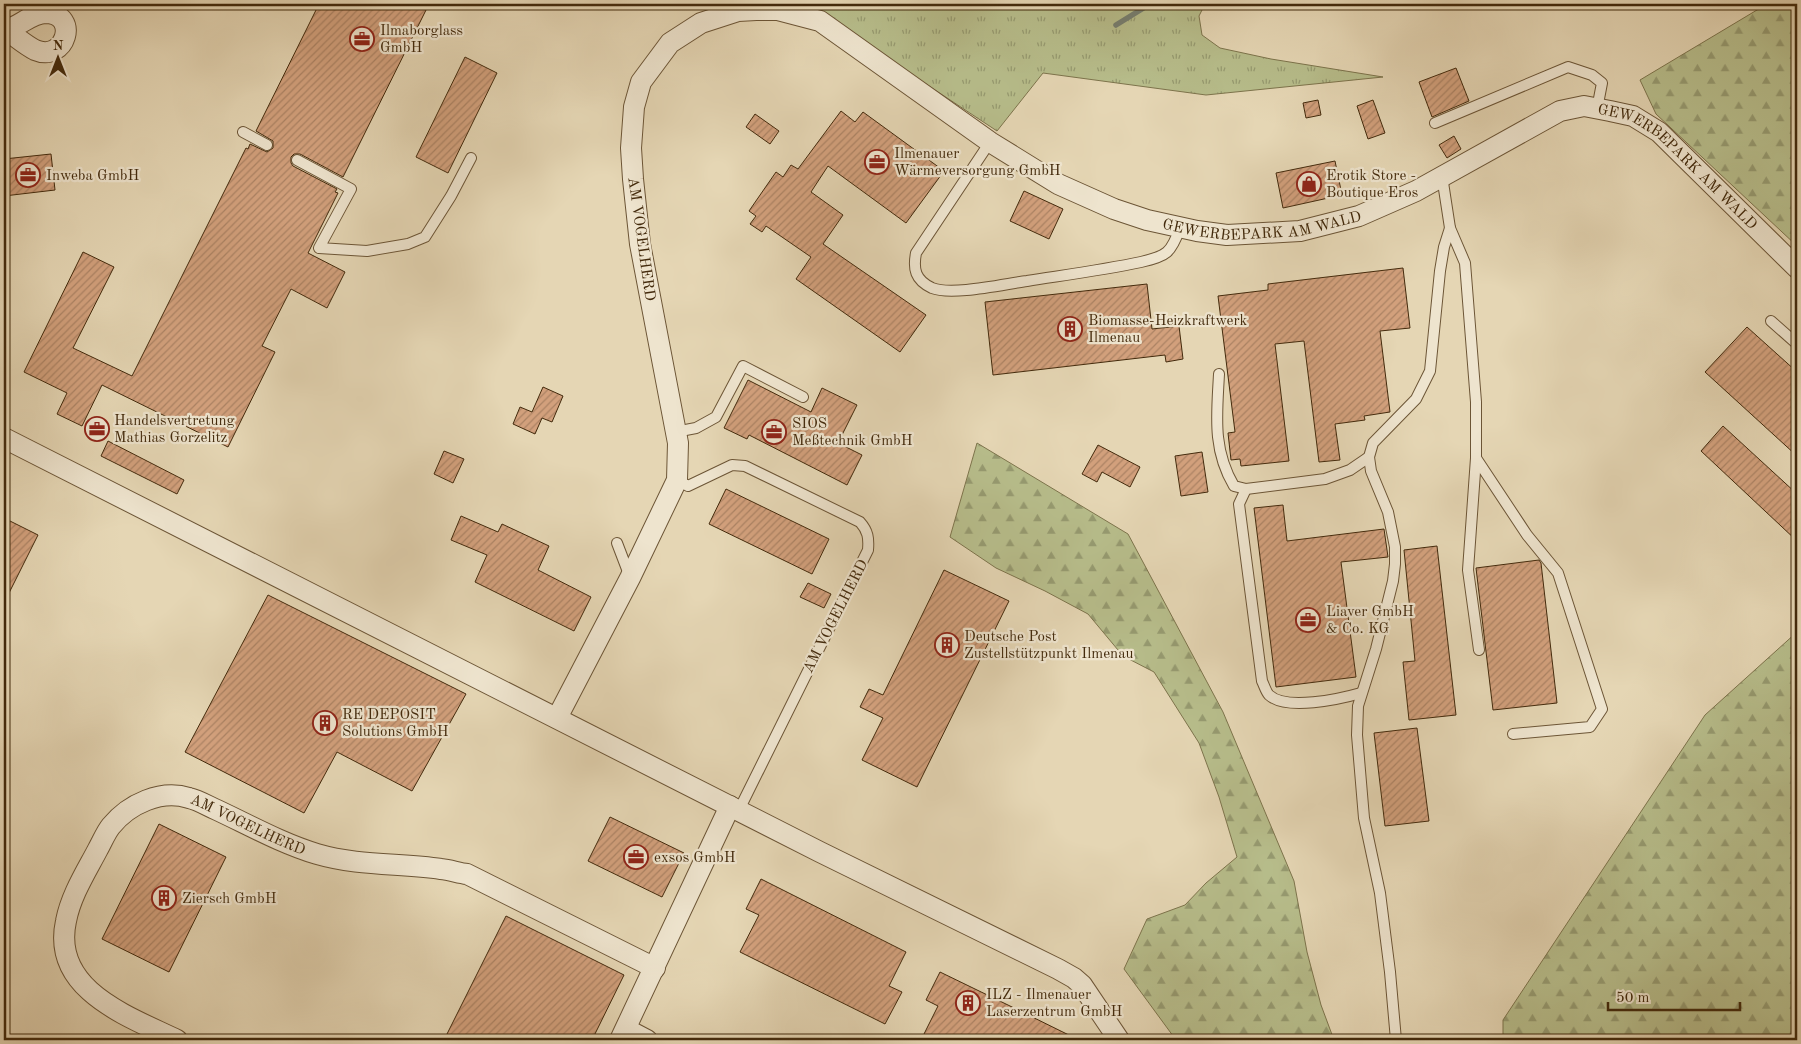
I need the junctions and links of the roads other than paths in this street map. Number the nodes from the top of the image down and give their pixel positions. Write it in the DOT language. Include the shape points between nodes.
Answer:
graph roads {
  1 [pos="701,23"];
  2 [pos="1597,109"];
  3 [pos="1435,123"];
  4 [pos="243,132"];
  5 [pos="990,142"];
  6 [pos="268,145"];
  7 [pos="471,158"];
  8 [pos="297,160"];
  9 [pos="1442,176"];
  10 [pos="1180,228"];
  11 [pos="1450,228"];
  12 [pos="1797,268"];
  13 [pos="1771,321"];
  14 [pos="1797,344"];
  15 [pos="1219,374"];
  16 [pos="803,397"];
  17 [pos="675,432"];
  18 [pos="4,438"];
  19 [pos="1369,457"];
  20 [pos="1476,458"];
  21 [pos="677,480"];
  22 [pos="1246,489"];
  23 [pos="618,543"];
  24 [pos="630,578"];
  25 [pos="1479,650"];
  26 [pos="1361,693"];
  27 [pos="557,718"];
  28 [pos="1513,734"];
  29 [pos="735,808"];
  30 [pos="655,968"];
  31 [pos="623,1035"];
  32 [pos="176,1040"];
  33 [pos="647,1040"];
  34 [pos="1119,1040"];
  35 [pos="1396,1040"];
  1 -- 5 [label="street, GEWERBEPARK AM WALD" via="738,10 778,10 820,21"];
  1 -- 17 [label="street, AM VOGELHERD" via="670,43 641,82 634,107 631,148 634,242"];
  2 -- 3 [label="lane" via="1602,83 1592,75 1568,67"];
  2 -- 9 [label="street, GEWERBEPARK AM WALD" via="1584,106 1560,111"];
  2 -- 12 [label="street, GEWERBEPARK AM WALD" via="1633,116 1659,132"];
  4 -- 6 [label="lane"];
  5 -- 10 [label="street, GEWERBEPARK AM WALD" via="1058,184 1114,209"];
  5 -- 10 [label="lane" via="916,253 916,274 932,288 973,289 1141,262 1164,255"];
  7 -- 8 [label="lane" via="425,237 408,244 367,251 318,248 351,189"];
  9 -- 10 [label="street, GEWERBEPARK AM WALD" via="1385,206 1300,231 1227,235"];
  9 -- 11 [label="lane"];
  11 -- 19 [label="lane" via="1440,271 1430,371 1416,399 1373,443"];
  11 -- 20 [label="lane" via="1465,263 1476,402"];
  13 -- 14 [label="lane"];
  15 -- 22 [label="lane" via="1216,431 1221,458 1234,486"];
  16 -- 17 [label="lane" via="743,366 716,417 696,428"];
  17 -- 21 [label="street, AM VOGELHERD" via="678,443"];
  18 -- 27 [label="street"];
  19 -- 22 [label="lane" via="1350,470 1325,479"];
  19 -- 26 [label="lane" via="1371,471 1388,512 1395,564 1376,649"];
  20 -- 25 [label="lane" via="1468,570"];
  20 -- 28 [label="lane" via="1527,535 1558,573 1602,709 1590,727"];
  21 -- 24 [label="street, AM VOGELHERD"];
  21 -- 29 [label="lane, AM VOGELHERD" via="688,486 732,465 745,466 860,522 869,539 868,550"];
  22 -- 26 [label="lane" via="1239,504 1262,680 1268,694 1283,702 1307,702"];
  23 -- 24 [label="lane"];
  24 -- 27 [label="street, AM VOGELHERD"];
  26 -- 35 [label="lane" via="1357,735 1364,818 1380,892"];
  27 -- 29 [label="street"];
  29 -- 30 [label="street, AM VOGELHERD"];
  29 -- 34 [label="street" via="1074,978"];
  30 -- 31 [label="street, AM VOGELHERD"];
  30 -- 32 [label="street, AM VOGELHERD" via="467,874 350,862 317,854 188,797 161,796 136,805 110,827 74,895 67,912 64,938 70,967 94,996"];
  31 -- 33 [label="street, AM VOGELHERD"];
}
